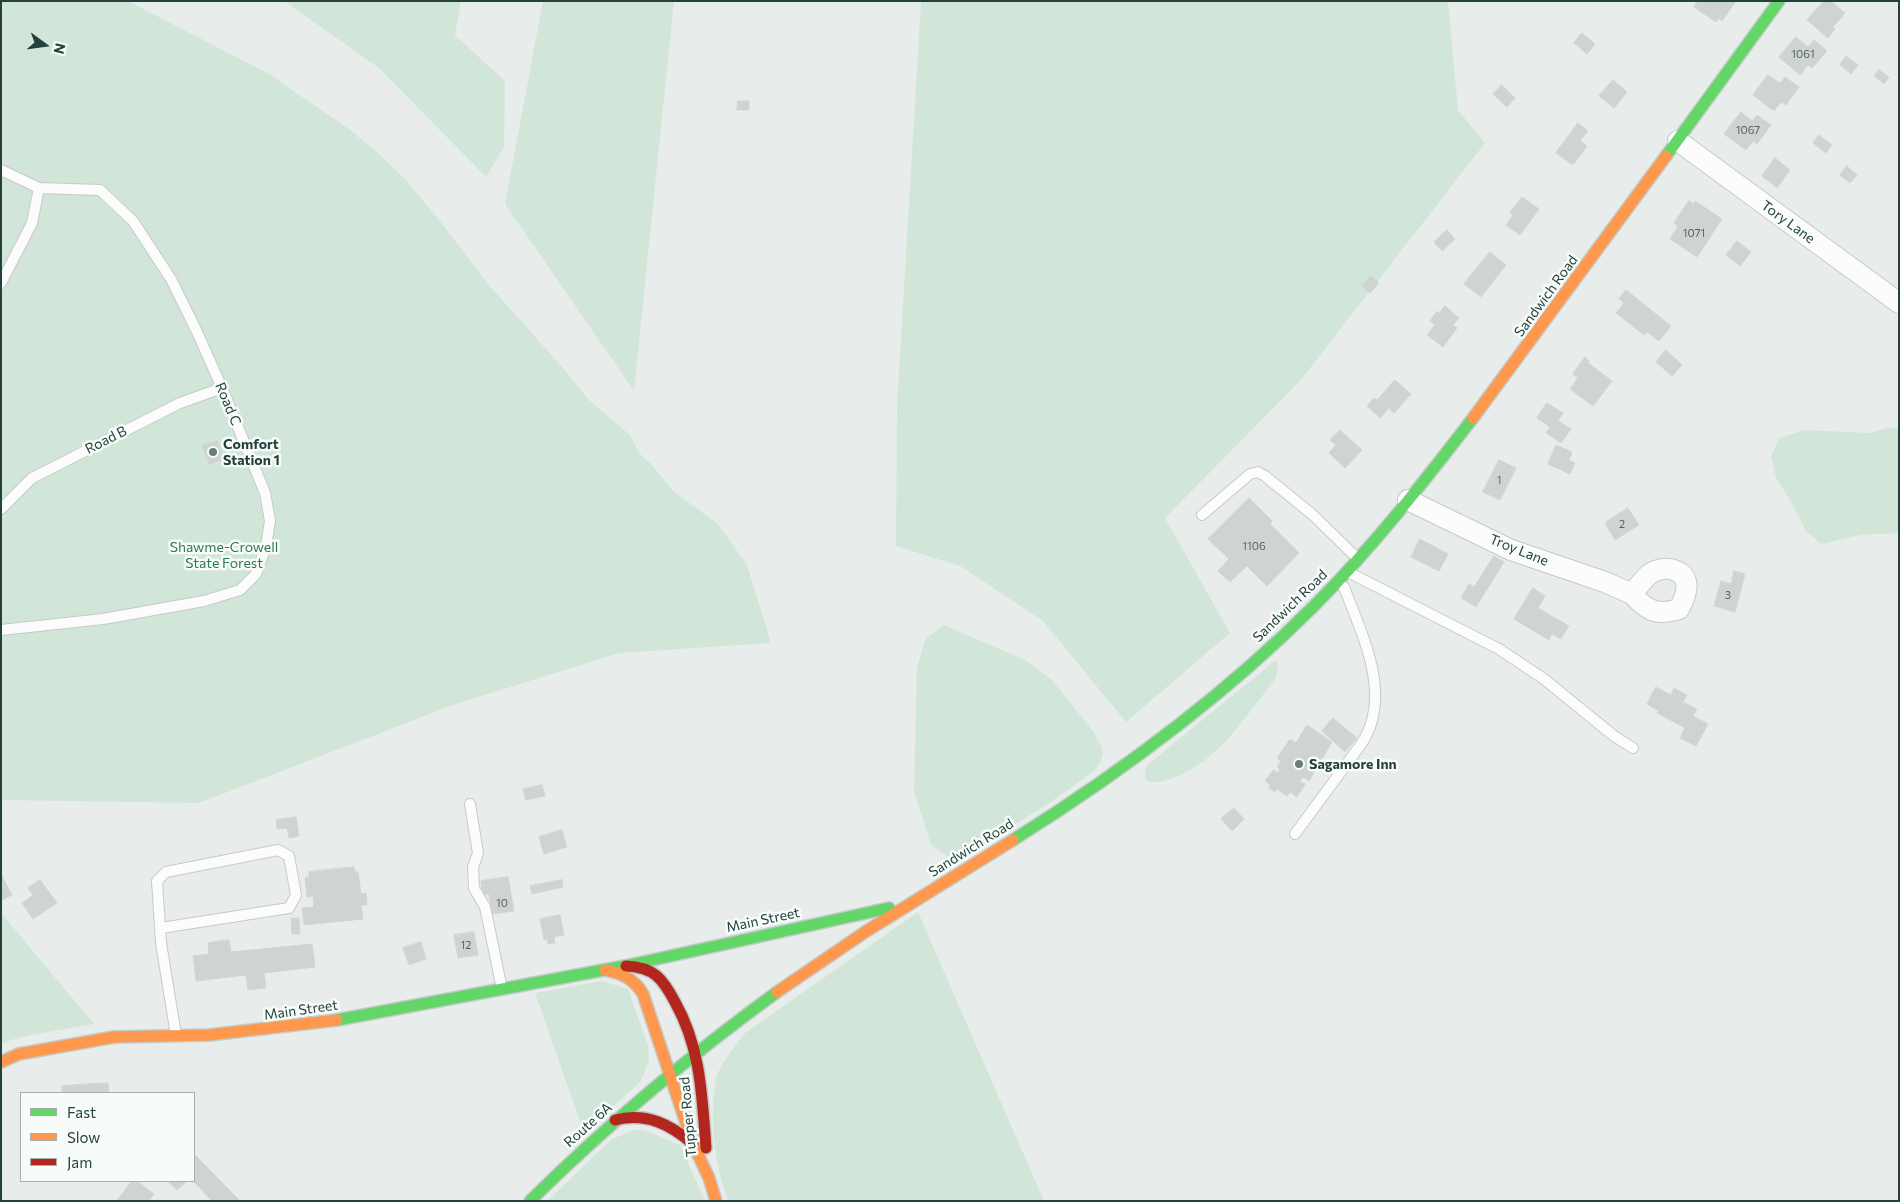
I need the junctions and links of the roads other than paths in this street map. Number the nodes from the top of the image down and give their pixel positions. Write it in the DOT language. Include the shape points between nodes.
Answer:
graph roads {
  1 [pos="1779,1"];
  2 [pos="1678,142"];
  3 [pos="1,170"];
  4 [pos="40,188"];
  5 [pos="1,283"];
  6 [pos="1899,303"];
  7 [pos="222,388"];
  8 [pos="1408,500"];
  9 [pos="1,509"];
  10 [pos="1202,515"];
  11 [pos="1358,558"];
  12 [pos="1347,572"];
  13 [pos="1344,588"];
  14 [pos="1632,594"];
  15 [pos="1,630"];
  16 [pos="1633,748"];
  17 [pos="470,804"];
  18 [pos="1295,834"];
  19 [pos="908,904"];
  20 [pos="161,928"];
  21 [pos="625,966"];
  22 [pos="605,970"];
  23 [pos="502,990"];
  24 [pos="176,1036"];
  25 [pos="696,1053"];
  26 [pos="1,1062"];
  27 [pos="670,1074"];
  28 [pos="615,1120"];
  29 [pos="693,1144"];
  30 [pos="709,1178"];
  31 [pos="530,1201"];
  32 [pos="716,1201"];
  1 -- 2 [label="main road, Sandwich Road"];
  2 -- 6 [label="street, Tory Lane"];
  2 -- 8 [label="main road, Sandwich Road" via="1516,362"];
  3 -- 4 [label="lane, Road C"];
  4 -- 5 [label="lane" via="32,224"];
  4 -- 7 [label="lane, Road C" via="100,190 133,221 171,279"];
  7 -- 9 [label="lane, Road B" via="180,402 32,478"];
  7 -- 15 [label="lane, Road C" via="267,503 270,522 256,574 240,590 204,601 103,619"];
  8 -- 11 [label="main road, Sandwich Road"];
  8 -- 14 [label="street, Troy Lane" via="1511,550"];
  10 -- 11 [label="lane" via="1250,474 1258,472 1313,514"];
  11 -- 12 [label="main road, Sandwich Road"];
  12 -- 16 [label="lane" via="1499,649 1544,679"];
  12 -- 19 [label="main road, Sandwich Road" via="1284,635 1137,758 1064,808"];
  13 -- 18 [label="lane" via="1369,659 1376,706 1368,735"];
  17 -- 23 [label="lane" via="478,853 473,867 474,888 485,907"];
  19 -- 21 [label="main road, Main Street"];
  19 -- 25 [label="main road, Sandwich Road" via="828,956"];
  20 -- 20 [label="lane" via="157,881 166,872 278,850 289,856 296,895 289,908"];
  20 -- 24 [label="lane"];
  21 -- 22 [label="main road, Main Street"];
  21 -- 25 [label="main road, Main Street" via="644,968 663,981 685,1020"];
  22 -- 23 [label="main road, Main Street"];
  22 -- 27 [label="main road, Main Street" via="626,975 640,988"];
  23 -- 24 [label="main road, Main Street" via="323,1023"];
  24 -- 26 [label="main road, Main Street" via="114,1037 19,1054"];
  25 -- 27 [label="main road, Sandwich Road"];
  25 -- 30 [label="main road, Tupper Road"];
  27 -- 28 [label="main road, Route 6A"];
  27 -- 29 [label="main road, Tupper Road"];
  28 -- 29 [label="main road" via="631,1116 650,1118 678,1131"];
  28 -- 31 [label="main road, Route 6A"];
  29 -- 30 [label="main road, Tupper Road"];
  30 -- 32 [label="main road, Tupper Road"];
}
